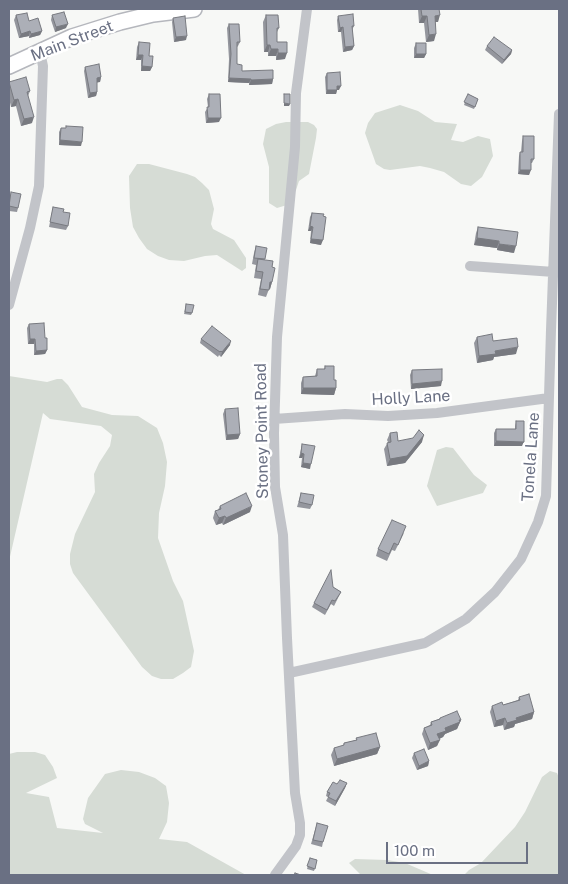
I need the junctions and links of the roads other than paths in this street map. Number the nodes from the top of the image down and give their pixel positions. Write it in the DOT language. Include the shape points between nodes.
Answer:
graph roads {
  1 [pos="194,9"];
  2 [pos="307,9"];
  3 [pos="171,10"];
  4 [pos="40,52"];
  5 [pos="9,66"];
  6 [pos="559,114"];
  7 [pos="470,266"];
  8 [pos="554,272"];
  9 [pos="9,305"];
  10 [pos="549,398"];
  11 [pos="274,419"];
  12 [pos="289,674"];
  13 [pos="275,875"];
  1 -- 3 [label="main road, Main Street"];
  2 -- 11 [label="street, Stoney Point Road" via="296,93 295,155 277,338"];
  3 -- 4 [label="main road, Main Street" via="72,37"];
  4 -- 5 [label="main road, Main Street"];
  4 -- 9 [label="street" via="43,66 39,186"];
  6 -- 8 [label="street, Tonela Lane"];
  7 -- 8 [label="street"];
  8 -- 10 [label="street, Tonela Lane"];
  10 -- 11 [label="street, Holly Lane" via="437,413"];
  10 -- 12 [label="street, Tonela Lane" via="548,484 544,505 521,559 495,592 466,619 425,643"];
  11 -- 12 [label="street, Stoney Point Road" via="275,487 283,535"];
  12 -- 13 [label="street, Stoney Point Road" via="300,835"];
}
